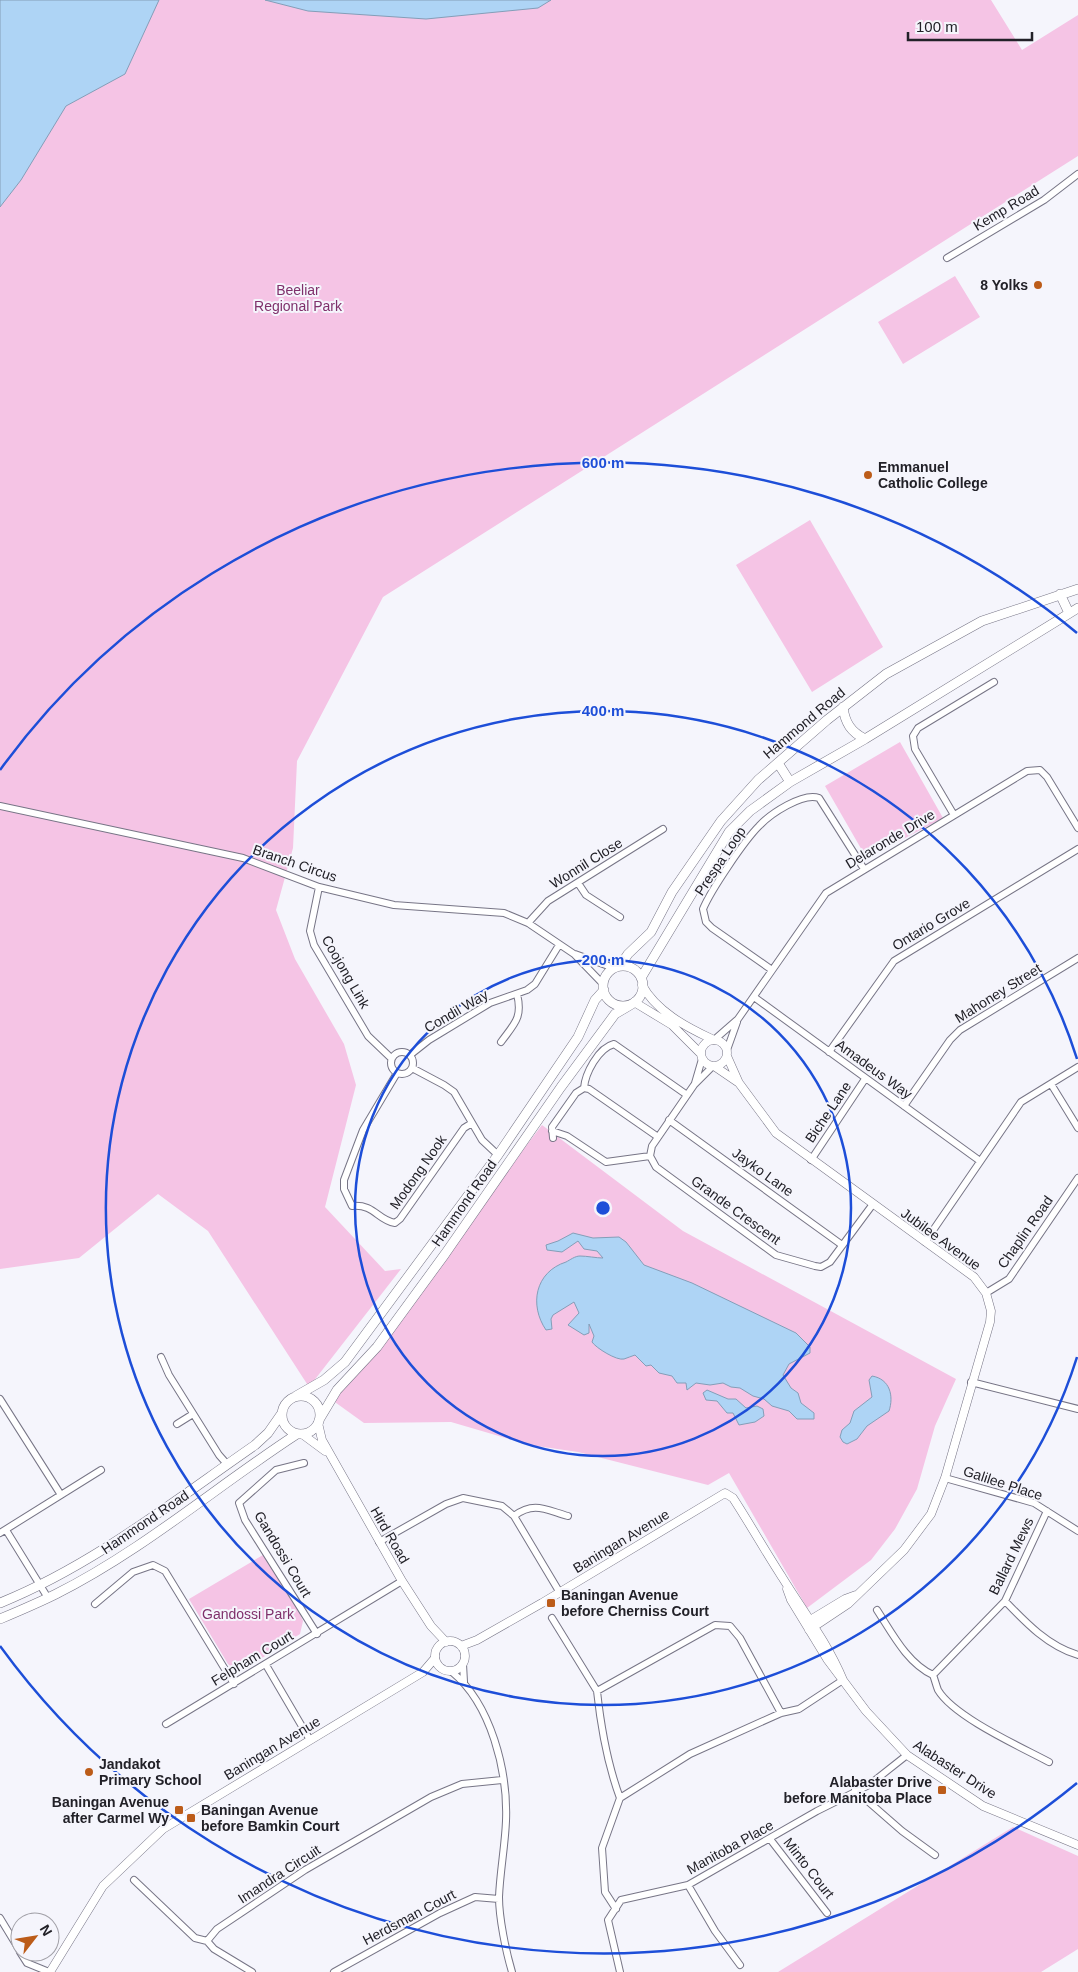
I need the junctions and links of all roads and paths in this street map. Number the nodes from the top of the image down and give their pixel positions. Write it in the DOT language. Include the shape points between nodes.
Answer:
graph roads {
  1 [pos="1078,175"];
  2 [pos="947,258"];
  3 [pos="1078,589"];
  4 [pos="1060,594"];
  5 [pos="1078,608"];
  6 [pos="1069,613"];
  7 [pos="994,682"];
  8 [pos="843,707"];
  9 [pos="865,739"];
  10 [pos="778,763"];
  11 [pos="790,782"];
  12 [pos="0,806"];
  13 [pos="954,815"];
  14 [pos="1078,828"];
  15 [pos="663,829"];
  16 [pos="1078,850"];
  17 [pos="864,869"];
  18 [pos="578,883"];
  19 [pos="318,887"];
  20 [pos="620,917"];
  21 [pos="528,923"];
  22 [pos="559,945"];
  23 [pos="574,954"];
  24 [pos="1078,958"];
  25 [pos="617,967"];
  26 [pos="772,970"];
  27 [pos="642,981"];
  28 [pos="603,987"];
  29 [pos="517,994"];
  30 [pos="754,997"];
  31 [pos="633,1003"];
  32 [pos="738,1019"];
  33 [pos="713,1040"];
  34 [pos="501,1042"];
  35 [pos="829,1052"];
  36 [pos="727,1053"];
  37 [pos="410,1055"];
  38 [pos="701,1057"];
  39 [pos="391,1058"];
  40 [pos="714,1066"];
  41 [pos="1078,1067"];
  42 [pos="412,1068"];
  43 [pos="396,1073"];
  44 [pos="865,1079"];
  45 [pos="738,1083"];
  46 [pos="694,1084"];
  47 [pos="1051,1084"];
  48 [pos="584,1088"];
  49 [pos="687,1095"];
  50 [pos="904,1106"];
  51 [pos="669,1120"];
  52 [pos="472,1123"];
  53 [pos="1078,1128"];
  54 [pos="658,1137"];
  55 [pos="498,1155"];
  56 [pos="650,1156"];
  57 [pos="811,1160"];
  58 [pos="980,1161"];
  59 [pos="1078,1178"];
  60 [pos="873,1204"];
  61 [pos="925,1242"];
  62 [pos="842,1245"];
  63 [pos="986,1292"];
  64 [pos="161,1357"];
  65 [pos="971,1382"];
  66 [pos="296,1396"];
  67 [pos="0,1399"];
  68 [pos="1077,1406"];
  69 [pos="282,1413"];
  70 [pos="193,1414"];
  71 [pos="319,1421"];
  72 [pos="177,1424"];
  73 [pos="300,1434"];
  74 [pos="330,1455"];
  75 [pos="304,1463"];
  76 [pos="227,1464"];
  77 [pos="101,1470"];
  78 [pos="945,1478"];
  79 [pos="725,1494"];
  80 [pos="61,1495"];
  81 [pos="1047,1511"];
  82 [pos="514,1516"];
  83 [pos="568,1516"];
  84 [pos="1078,1531"];
  85 [pos="3,1532"];
  86 [pos="379,1542"];
  87 [pos="402,1581"];
  88 [pos="40,1584"];
  89 [pos="560,1593"];
  90 [pos="48,1598"];
  91 [pos="1005,1601"];
  92 [pos="0,1602"];
  93 [pos="96,1604"];
  94 [pos="876,1610"];
  95 [pos="552,1618"];
  96 [pos="0,1619"];
  97 [pos="810,1625"];
  98 [pos="431,1626"];
  99 [pos="317,1634"];
  100 [pos="477,1640"];
  101 [pos="446,1642"];
  102 [pos="461,1646"];
  103 [pos="437,1648"];
  104 [pos="465,1654"];
  105 [pos="1078,1654"];
  106 [pos="434,1658"];
  107 [pos="463,1664"];
  108 [pos="266,1665"];
  109 [pos="442,1669"];
  110 [pos="424,1672"];
  111 [pos="452,1672"];
  112 [pos="933,1675"];
  113 [pos="843,1680"];
  114 [pos="464,1682"];
  115 [pos="234,1684"];
  116 [pos="597,1691"];
  117 [pos="781,1713"];
  118 [pos="166,1724"];
  119 [pos="310,1740"];
  120 [pos="907,1755"];
  121 [pos="1049,1762"];
  122 [pos="502,1780"];
  123 [pos="855,1790"];
  124 [pos="620,1798"];
  125 [pos="770,1839"];
  126 [pos="1078,1845"];
  127 [pos="935,1855"];
  128 [pos="134,1880"];
  129 [pos="688,1885"];
  130 [pos="499,1899"];
  131 [pos="616,1909"];
  132 [pos="827,1913"];
  133 [pos="0,1918"];
  134 [pos="10,1935"];
  135 [pos="207,1941"];
  136 [pos="27,1962"];
  137 [pos="740,1965"];
  138 [pos="50,1972"];
  139 [pos="252,1972"];
  140 [pos="334,1972"];
  141 [pos="512,1972"];
  142 [pos="620,1972"];
  1 -- 2 [label="street, Kemp Road" via="1044,200"];
  3 -- 4 [label="main road, Hammond Road"];
  4 -- 6 [label="main road"];
  4 -- 8 [label="main road, Hammond Road" via="982,621 886,674"];
  5 -- 6 [label="main road"];
  6 -- 9 [label="main road"];
  7 -- 13 [label="street" via="918,728 913,736 915,749"];
  8 -- 9 [label="main road" via="845,720 856,734"];
  8 -- 10 [label="main road, Hammond Road"];
  9 -- 11 [label="main road"];
  10 -- 11 [label="main road"];
  10 -- 25 [label="main road, Hammond Road" via="721,821 672,892 652,932"];
  11 -- 27 [label="main road" via="750,811 729,832"];
  12 -- 19 [label="street, Branch Circus" via="243,858"];
  13 -- 14 [label="street, Delaronde Drive" via="1027,771 1036,769 1047,777"];
  13 -- 17 [label="street, Delaronde Drive"];
  15 -- 18 [label="street, Wonnil Close"];
  16 -- 35 [label="street, Ontario Grove" via="894,961"];
  17 -- 26 [label="street, Delaronde Drive" via="823,897"];
  17 -- 26 [label="street, Prespa Loop" via="819,798 801,798 760,824 703,909 706,922 712,928"];
  18 -- 20 [label="street" via="586,895"];
  18 -- 21 [label="street, Wonnil Close" via="548,901"];
  19 -- 21 [label="street, Branch Circus" via="394,905 504,913"];
  19 -- 39 [label="street, Coojong Link" via="311,926 314,946 368,1036"];
  21 -- 22 [label="street, Branch Circus"];
  22 -- 23 [label="street, Branch Circus"];
  22 -- 29 [label="street, Condil Way" via="535,984"];
  23 -- 25 [label="street, Branch Circus"];
  23 -- 28 [label="street, Branch Circus"];
  24 -- 50 [label="street, Mahoney Street" via="960,1030"];
  25 -- 27 [label="main road" via="632,969"];
  25 -- 28 [label="main road" via="606,975"];
  26 -- 30 [label="street, Delaronde Drive"];
  27 -- 31 [label="main road" via="642,991"];
  27 -- 33 [label="street" via="647,994 663,1009"];
  28 -- 31 [label="main road" via="611,1002 625,1006"];
  28 -- 55 [label="main road, Hammond Road" via="574,1044"];
  29 -- 34 [label="street" via="519,1016"];
  29 -- 37 [label="street, Condil Way" via="490,1003"];
  30 -- 32 [label="street, Delaronde Drive"];
  30 -- 35 [label="street, Amadeus Way"];
  31 -- 38 [label="street" via="672,1025"];
  31 -- 71 [label="main road, Hammond Road" via="615,1014 377,1347 336,1390"];
  32 -- 33 [label="street, Delaronde Drive"];
  32 -- 36 [label="street, Delaronde Drive"];
  33 -- 36 [label="street" via="721,1042"];
  33 -- 38 [label="street" via="704,1044"];
  35 -- 44 [label="street, Amadeus Way"];
  36 -- 40 [label="street" via="722,1063"];
  36 -- 45 [label="street, Jubilee Avenue"];
  37 -- 39 [label="street" via="400,1052"];
  37 -- 42 [label="street"];
  38 -- 40 [label="street"];
  38 -- 46 [label="street"];
  39 -- 43 [label="street" via="390,1065"];
  40 -- 45 [label="street, Jubilee Avenue"];
  40 -- 46 [label="street"];
  41 -- 47 [label="street"];
  42 -- 43 [label="street" via="404,1074"];
  42 -- 52 [label="street" via="454,1092"];
  43 -- 52 [label="street, Modong Nook" via="362,1130 344,1180 344,1189 352,1206 371,1208 389,1222 400,1220 464,1128"];
  44 -- 50 [label="street, Amadeus Way"];
  44 -- 57 [label="street, Biche Lane"];
  45 -- 57 [label="street, Jubilee Avenue" via="776,1132"];
  46 -- 49 [label="street"];
  47 -- 53 [label="street"];
  47 -- 58 [label="street" via="1021,1102"];
  48 -- 49 [label="street" via="588,1071 605,1047 614,1044"];
  48 -- 54 [label="street"];
  48 -- 56 [label="street" via="570,1100 552,1127 552,1135 567,1136 606,1162"];
  49 -- 51 [label="street"];
  50 -- 58 [label="street, Amadeus Way"];
  51 -- 54 [label="street"];
  51 -- 62 [label="street, Jayko Lane"];
  52 -- 55 [label="street" via="482,1140"];
  54 -- 56 [label="street"];
  55 -- 66 [label="main road, Hammond Road" via="345,1362 324,1380"];
  56 -- 62 [label="street, Grande Crescent" via="656,1167 776,1255 821,1267 830,1262"];
  57 -- 60 [label="street, Jubilee Avenue"];
  58 -- 61 [label="street"];
  59 -- 63 [label="street, Chaplin Road" via="1009,1279"];
  60 -- 61 [label="street, Jubilee Avenue"];
  60 -- 62 [label="street, Grande Crescent"];
  61 -- 63 [label="street, Jubilee Avenue" via="974,1277"];
  63 -- 65 [label="street" via="990,1322"];
  64 -- 70 [label="street"];
  65 -- 68 [label="street"];
  65 -- 78 [label="street"];
  66 -- 69 [label="main road" via="286,1403"];
  66 -- 71 [label="main road" via="314,1401 320,1413"];
  67 -- 80 [label="street"];
  69 -- 73 [label="main road" via="287,1429"];
  69 -- 76 [label="main road, Hammond Road" via="261,1439"];
  70 -- 72 [label="street"];
  70 -- 76 [label="street"];
  71 -- 73 [label="main road" via="312,1431"];
  71 -- 74 [label="street, Hird Road" via="319,1434"];
  73 -- 74 [label="street, Hird Road"];
  73 -- 90 [label="main road, Hammond Road" via="273,1448 140,1543"];
  74 -- 86 [label="street, Hird Road"];
  75 -- 99 [label="street, Gandossi Court" via="276,1470 239,1503 246,1520"];
  76 -- 88 [label="main road, Hammond Road" via="109,1544"];
  77 -- 80 [label="street"];
  78 -- 81 [label="street, Galilee Place" via="1034,1503"];
  78 -- 97 [label="street" via="931,1514 904,1550 848,1604"];
  79 -- 89 [label="street, Baningan Avenue"];
  79 -- 97 [label="street, Alabaster Drive" via="733,1498"];
  80 -- 85 [label="street"];
  81 -- 84 [label="street, Galilee Place"];
  81 -- 91 [label="street, Ballard Mews"];
  82 -- 83 [label="street" via="525,1508 535,1507"];
  82 -- 86 [label="street" via="502,1506 463,1498 446,1504"];
  82 -- 89 [label="street"];
  85 -- 88 [label="street"];
  86 -- 87 [label="street, Hird Road"];
  87 -- 98 [label="street, Hird Road"];
  87 -- 99 [label="street, Felpham Court"];
  88 -- 90 [label="street"];
  88 -- 92 [label="main road, Hammond Road"];
  89 -- 100 [label="street, Baningan Avenue"];
  90 -- 96 [label="main road, Hammond Road"];
  91 -- 105 [label="street" via="1031,1628 1069,1652"];
  91 -- 112 [label="street, Ballard Mews"];
  93 -- 115 [label="street" via="133,1572 153,1565 165,1571"];
  94 -- 112 [label="street" via="910,1658 920,1669"];
  95 -- 116 [label="street"];
  97 -- 113 [label="street, Alabaster Drive" via="833,1656"];
  98 -- 101 [label="street, Hird Road"];
  98 -- 103 [label="street, Hird Road"];
  99 -- 108 [label="street, Felpham Court"];
  100 -- 102 [label="street, Baningan Avenue"];
  100 -- 104 [label="street, Baningan Avenue"];
  101 -- 102 [label="street"];
  101 -- 103 [label="street"];
  102 -- 104 [label="street"];
  103 -- 106 [label="street"];
  104 -- 107 [label="street"];
  106 -- 109 [label="street"];
  106 -- 110 [label="street, Baningan Avenue"];
  107 -- 111 [label="street"];
  107 -- 114 [label="street"];
  108 -- 115 [label="street, Felpham Court"];
  108 -- 119 [label="street"];
  109 -- 110 [label="street, Baningan Avenue"];
  109 -- 111 [label="street"];
  110 -- 119 [label="street, Baningan Avenue"];
  111 -- 114 [label="street"];
  112 -- 121 [label="street" via="939,1690 965,1715"];
  113 -- 117 [label="street" via="799,1709"];
  113 -- 120 [label="street, Alabaster Drive" via="866,1711"];
  114 -- 122 [label="street" via="478,1703 497,1746"];
  115 -- 118 [label="street, Felpham Court"];
  116 -- 117 [label="street" via="715,1624 730,1626 740,1638"];
  116 -- 124 [label="street" via="600,1723"];
  117 -- 124 [label="street" via="690,1754"];
  119 -- 138 [label="street, Baningan Avenue" via="161,1831 103,1886"];
  120 -- 123 [label="street, Manitoba Place" via="868,1785"];
  120 -- 126 [label="street, Alabaster Drive" via="983,1806"];
  122 -- 130 [label="street" via="506,1820"];
  122 -- 135 [label="street, Imandra Circuit" via="462,1784 431,1797 305,1870 217,1929"];
  123 -- 125 [label="street, Manitoba Place"];
  123 -- 127 [label="street"];
  124 -- 131 [label="street" via="602,1848 604,1892"];
  125 -- 129 [label="street, Manitoba Place"];
  125 -- 132 [label="street, Minto Court"];
  128 -- 135 [label="street" via="195,1938"];
  129 -- 131 [label="street, Manitoba Place" via="621,1900"];
  129 -- 137 [label="street"];
  130 -- 140 [label="street, Herdsman Court" via="475,1897"];
  130 -- 141 [label="street"];
  131 -- 142 [label="street" via="608,1920"];
  133 -- 134 [label="street"];
  135 -- 139 [label="street" via="214,1949"];
  136 -- 138 [label="street"];
}
